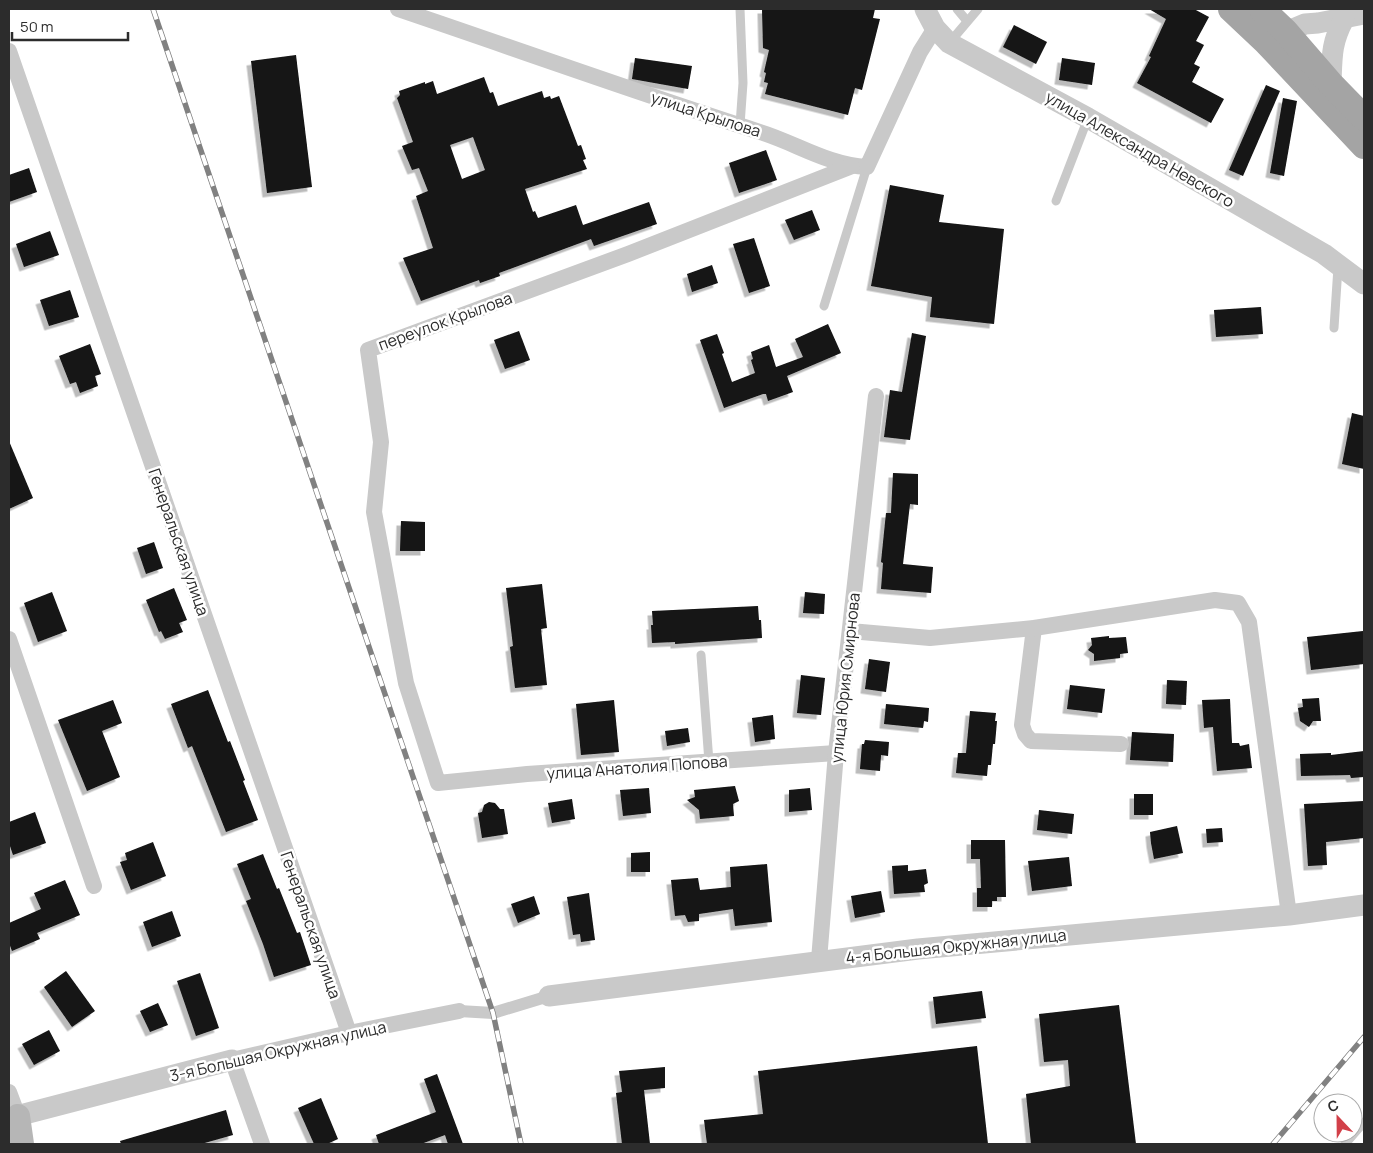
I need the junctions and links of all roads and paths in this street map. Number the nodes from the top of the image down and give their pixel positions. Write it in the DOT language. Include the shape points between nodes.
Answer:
graph roads {
  1 [pos="398,9"];
  2 [pos="740,9"];
  3 [pos="924,9"];
  4 [pos="957,9"];
  5 [pos="978,9"];
  6 [pos="1231,9"];
  7 [pos="1262,9"];
  8 [pos="1354,16"];
  9 [pos="967,22"];
  10 [pos="1286,32"];
  11 [pos="942,35"];
  12 [pos="9,51"];
  13 [pos="1331,84"];
  14 [pos="1088,118"];
  15 [pos="740,125"];
  16 [pos="1363,136"];
  17 [pos="860,167"];
  18 [pos="1056,201"];
  19 [pos="1338,264"];
  20 [pos="1364,284"];
  21 [pos="824,306"];
  22 [pos="1334,328"];
  23 [pos="876,396"];
  24 [pos="1034,628"];
  25 [pos="850,631"];
  26 [pos="9,639"];
  27 [pos="701,655"];
  28 [pos="1121,744"];
  29 [pos="836,753"];
  30 [pos="709,762"];
  31 [pos="438,782"];
  32 [pos="94,886"];
  33 [pos="1364,905"];
  34 [pos="1289,915"];
  35 [pos="819,960"];
  36 [pos="549,996"];
  37 [pos="459,1011"];
  38 [pos="349,1033"];
  39 [pos="232,1060"];
  40 [pos="9,1092"];
  41 [pos="13,1117"];
  42 [pos="1364,1122"];
  43 [pos="22,1144"];
  44 [pos="262,1144"];
  45 [pos="1345,1144"];
  1 -- 15 [label="street, улица Крылова"];
  2 -- 15 [label="lane" via="743,83"];
  3 -- 11 [label="street"];
  4 -- 9 [label="lane"];
  5 -- 9 [label="lane"];
  6 -- 16 [label="main road"];
  7 -- 10 [label="main road"];
  8 -- 10 [label="street" via="1305,24"];
  8 -- 13 [label="street" via="1336,35"];
  9 -- 11 [label="lane"];
  10 -- 13 [label="main road"];
  11 -- 14 [label="street, улица Александра Невского"];
  11 -- 17 [label="street" via="920,52 884,139"];
  12 -- 38 [label="street, Генеральская улица"];
  13 -- 16 [label="main road"];
  14 -- 18 [label="lane"];
  14 -- 19 [label="street, улица Александра Невского"];
  15 -- 17 [label="street, улица Крылова" via="830,161"];
  17 -- 21 [label="lane"];
  17 -- 31 [label="street, переулок Крылова" via="368,350 381,442 374,512 406,683"];
  19 -- 20 [label="street, улица Александра Невского"];
  19 -- 22 [label="lane"];
  23 -- 25 [label="street, улица Юрия Смирнова"];
  24 -- 25 [label="street" via="930,638"];
  24 -- 28 [label="street" via="1022,725 1025,734 1031,740"];
  24 -- 34 [label="street" via="1215,600 1238,603 1249,622"];
  25 -- 29 [label="street, улица Юрия Смирнова"];
  26 -- 32 [label="street"];
  27 -- 30 [label="lane"];
  29 -- 30 [label="street, улица Анатолия Попова"];
  29 -- 35 [label="street, улица Юрия Смирнова"];
  30 -- 31 [label="street, улица Анатолия Попова"];
  33 -- 34 [label="street, 4-я Большая Окружная улица"];
  34 -- 35 [label="street, 4-я Большая Окружная улица"];
  35 -- 36 [label="street, 4-я Большая Окружная улица"];
  36 -- 37 [label="street, 3-я Большая Окружная улица" via="493,1013"];
  37 -- 38 [label="street, 3-я Большая Окружная улица"];
  38 -- 39 [label="street, 3-я Большая Окружная улица"];
  39 -- 41 [label="street, 3-я Большая Окружная улица"];
  39 -- 44 [label="street"];
  40 -- 41 [label="street"];
  41 -- 43 [label="main road"];
  42 -- 45 [label="lane"];
}
